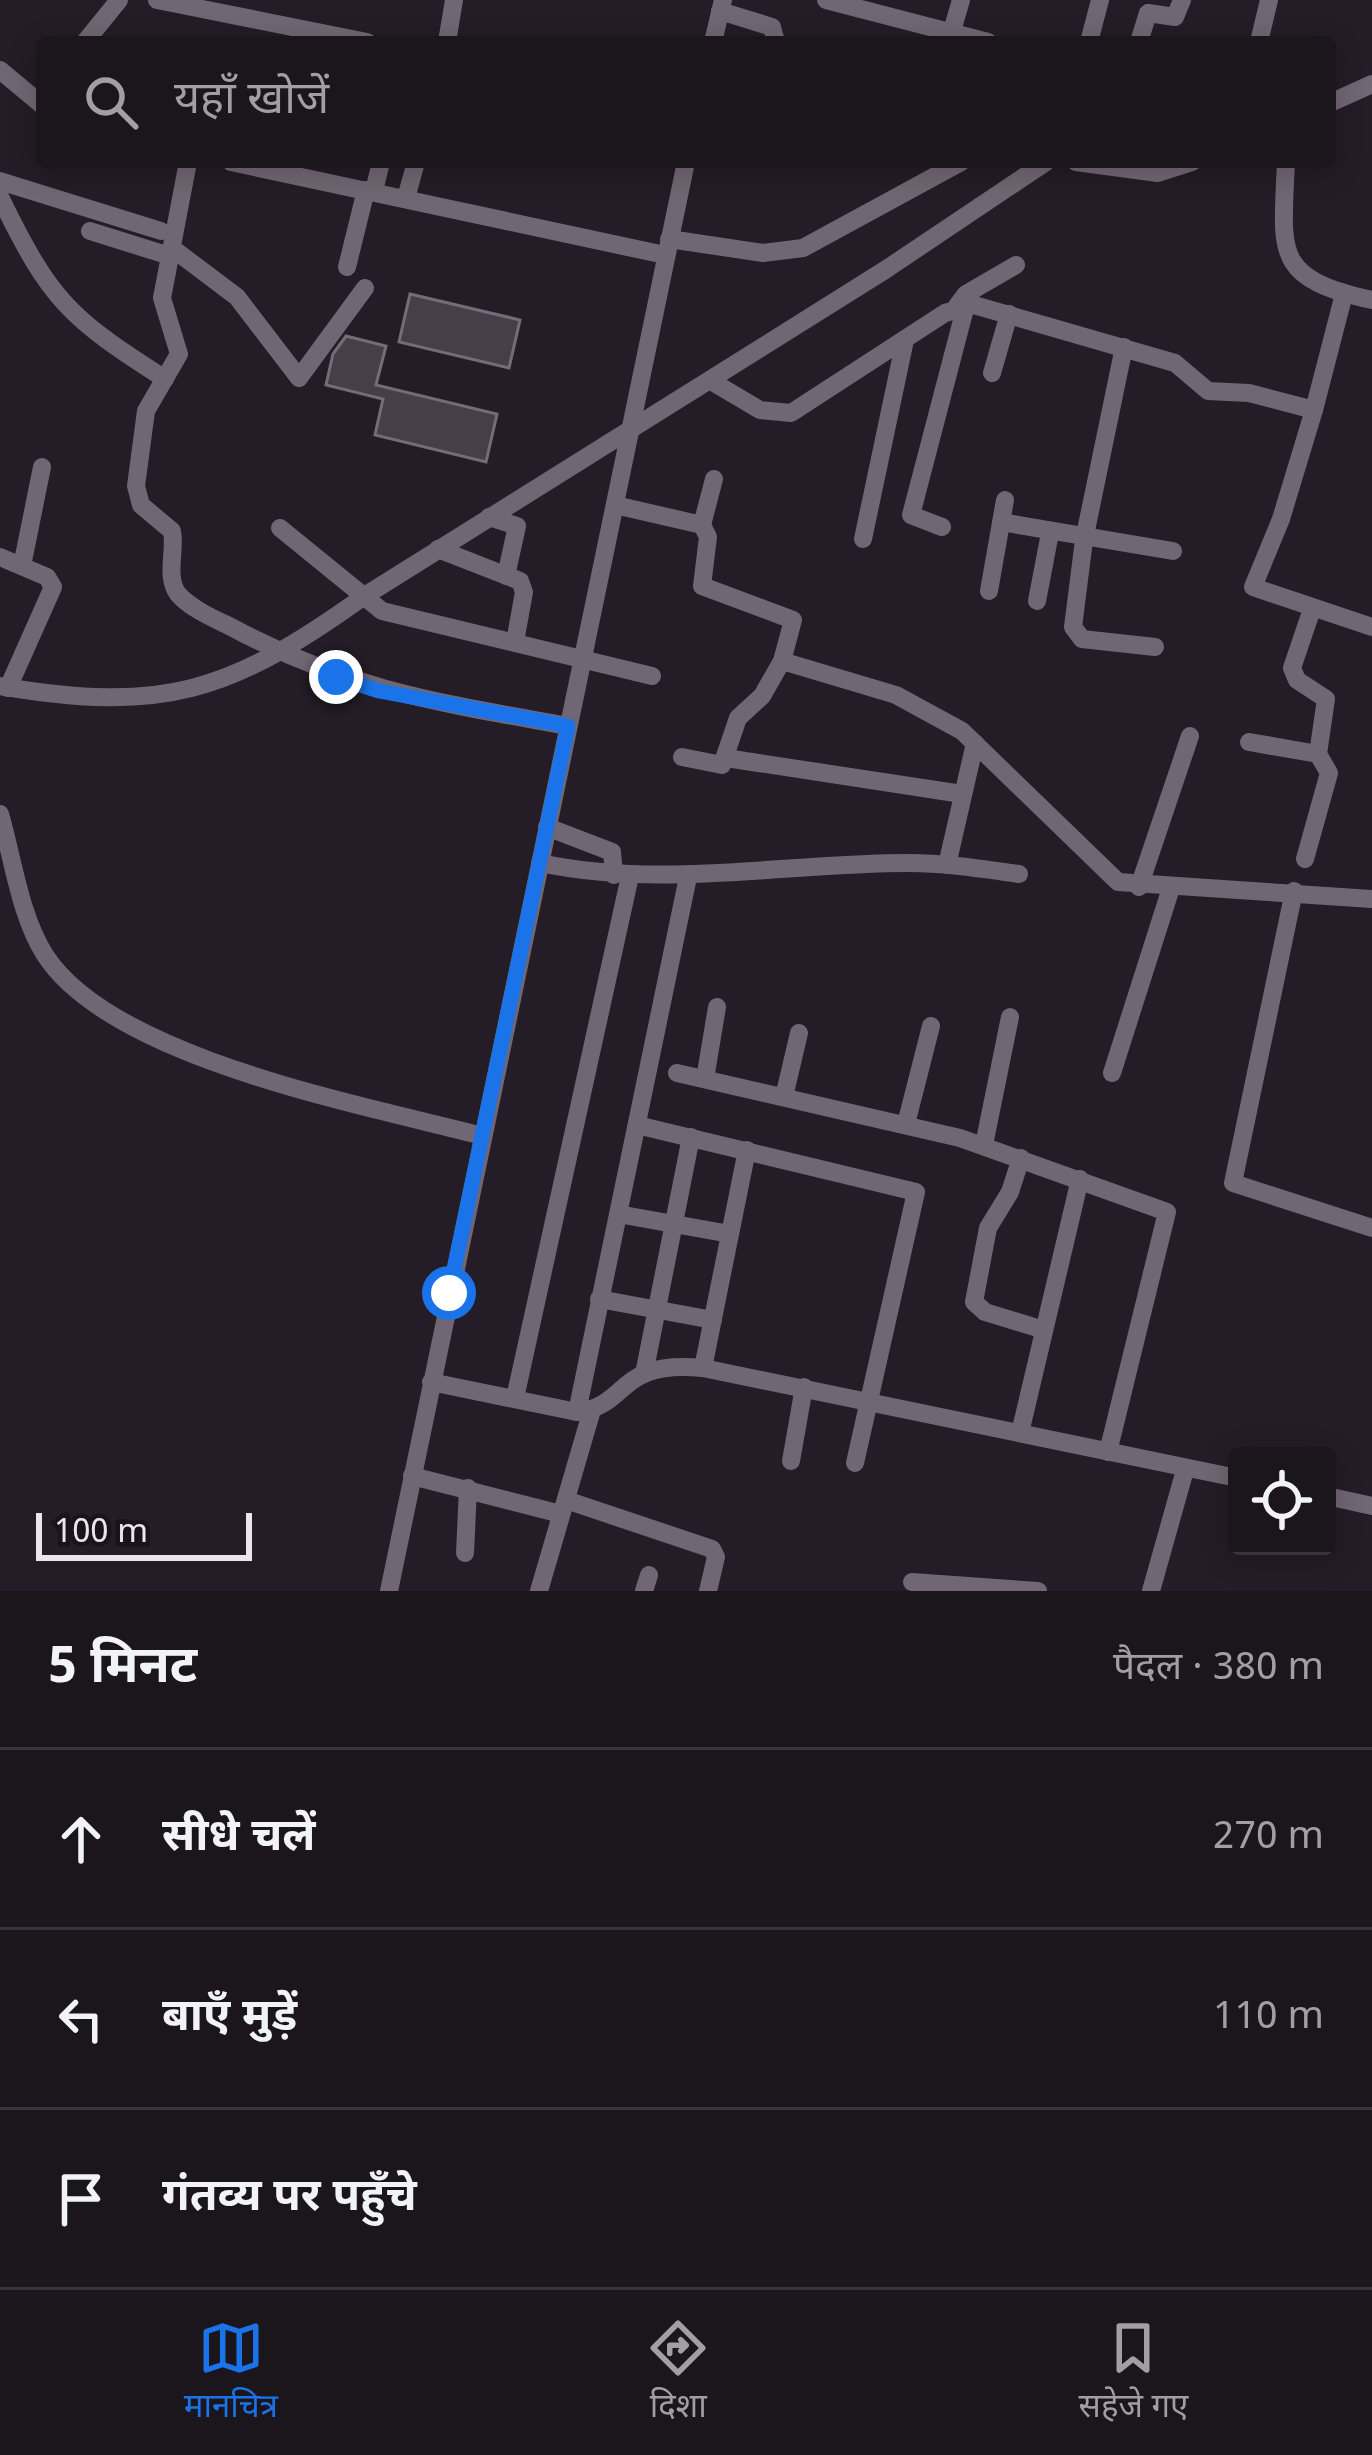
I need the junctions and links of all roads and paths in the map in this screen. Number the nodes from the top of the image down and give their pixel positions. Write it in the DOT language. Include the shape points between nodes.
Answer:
graph roads {
  1 [pos="119,0"];
  2 [pos="157,0"];
  3 [pos="454,0"];
  4 [pos="826,0"];
  5 [pos="961,0"];
  6 [pos="1100,0"];
  7 [pos="1182,0"];
  8 [pos="1269,0"];
  9 [pos="718,4"];
  10 [pos="215,6"];
  11 [pos="880,7"];
  12 [pos="952,31"];
  13 [pos="90,36"];
  14 [pos="342,36"];
  15 [pos="448,36"];
  16 [pos="714,36"];
  17 [pos="774,36"];
  18 [pos="968,36"];
  19 [pos="1090,36"];
  20 [pos="1141,36"];
  21 [pos="1260,36"];
  22 [pos="0,70"];
  23 [pos="1372,84"];
  24 [pos="36,97"];
  25 [pos="1336,100"];
  26 [pos="187,168"];
  27 [pos="261,168"];
  28 [pos="379,168"];
  29 [pos="414,168"];
  30 [pos="685,168"];
  31 [pos="950,168"];
  32 [pos="1037,168"];
  33 [pos="1121,168"];
  34 [pos="1173,168"];
  35 [pos="1286,168"];
  36 [pos="0,182"];
  37 [pos="370,190"];
  38 [pos="0,197"];
  39 [pos="406,198"];
  40 [pos="90,231"];
  41 [pos="168,245"];
  42 [pos="667,247"];
  43 [pos="1016,265"];
  44 [pos="347,267"];
  45 [pos="365,288"];
  46 [pos="1344,294"];
  47 [pos="1372,300"];
  48 [pos="962,306"];
  49 [pos="1009,314"];
  50 [pos="905,340"];
  51 [pos="1124,346"];
  52 [pos="992,373"];
  53 [pos="165,380"];
  54 [pos="711,381"];
  55 [pos="1314,410"];
  56 [pos="632,425"];
  57 [pos="42,467"];
  58 [pos="714,478"];
  59 [pos="1005,500"];
  60 [pos="615,505"];
  61 [pos="489,517"];
  62 [pos="1001,522"];
  63 [pos="702,525"];
  64 [pos="942,527"];
  65 [pos="280,528"];
  66 [pos="1050,533"];
  67 [pos="863,539"];
  68 [pos="1084,540"];
  69 [pos="438,549"];
  70 [pos="1173,550"];
  71 [pos="0,557"];
  72 [pos="22,566"];
  73 [pos="506,576"];
  74 [pos="989,591"];
  75 [pos="363,597"];
  76 [pos="1037,601"];
  77 [pos="1312,609"];
  78 [pos="1372,627"];
  79 [pos="514,642"];
  80 [pos="1155,647"];
  81 [pos="282,654"];
  82 [pos="582,657"];
  83 [pos="782,661"];
  84 [pos="652,676"];
  85 [pos="4,687"];
  86 [pos="568,726"];
  87 [pos="1190,736"];
  88 [pos="975,742"];
  89 [pos="1249,742"];
  90 [pos="1318,754"];
  91 [pos="682,757"];
  92 [pos="726,758"];
  93 [pos="962,794"];
  94 [pos="0,814"];
  95 [pos="547,827"];
  96 [pos="1305,859"];
  97 [pos="540,863"];
  98 [pos="946,865"];
  99 [pos="1019,874"];
  100 [pos="622,875"];
  101 [pos="688,877"];
  102 [pos="1139,887"];
  103 [pos="1171,888"];
  104 [pos="1294,891"];
  105 [pos="1372,899"];
  106 [pos="717,1007"];
  107 [pos="1010,1017"];
  108 [pos="931,1026"];
  109 [pos="799,1033"];
  110 [pos="676,1073"];
  111 [pos="1112,1073"];
  112 [pos="705,1079"];
  113 [pos="784,1097"];
  114 [pos="907,1124"];
  115 [pos="638,1125"];
  116 [pos="483,1136"];
  117 [pos="692,1137"];
  118 [pos="984,1145"];
  119 [pos="747,1150"];
  120 [pos="1021,1158"];
  121 [pos="1080,1179"];
  122 [pos="618,1214"];
  123 [pos="673,1224"];
  124 [pos="1372,1228"];
  125 [pos="730,1234"];
  126 [pos="599,1299"];
  127 [pos="657,1310"];
  128 [pos="713,1320"];
  129 [pos="1044,1330"];
  130 [pos="704,1368"];
  131 [pos="645,1370"];
  132 [pos="431,1382"];
  133 [pos="804,1387"];
  134 [pos="515,1398"];
  135 [pos="869,1400"];
  136 [pos="584,1411"];
  137 [pos="1020,1433"];
  138 [pos="1108,1452"];
  139 [pos="791,1461"];
  140 [pos="855,1463"];
  141 [pos="1185,1470"];
  142 [pos="412,1477"];
  143 [pos="1228,1477"];
  144 [pos="468,1488"];
  145 [pos="1336,1498"];
  146 [pos="1372,1506"];
  147 [pos="564,1507"];
  148 [pos="465,1552"];
  149 [pos="912,1582"];
  150 [pos="389,1591"];
  151 [pos="539,1591"];
  152 [pos="708,1591"];
  153 [pos="1038,1591"];
  154 [pos="1151,1591"];
  1 -- 13 [label="street"];
  2 -- 10 [label="street"];
  3 -- 15 [label="street"];
  4 -- 11 [label="street"];
  5 -- 12 [label="street"];
  6 -- 19 [label="street"];
  7 -- 20 [label="street" via="1175,17 1148,13"];
  8 -- 21 [label="street"];
  9 -- 16 [label="street"];
  9 -- 17 [label="street" via="772,27"];
  10 -- 14 [label="street"];
  11 -- 12 [label="street"];
  12 -- 18 [label="street"];
  22 -- 24 [label="street"];
  23 -- 25 [label="street"];
  26 -- 41 [label="street"];
  27 -- 37 [label="street"];
  28 -- 37 [label="street"];
  29 -- 39 [label="street"];
  30 -- 42 [label="street"];
  31 -- 42 [label="street" via="803,248 763,254"];
  32 -- 54 [label="street"];
  33 -- 34 [label="street"];
  35 -- 46 [label="street" via="1286,253 1305,280"];
  36 -- 41 [label="street"];
  37 -- 39 [label="street"];
  37 -- 44 [label="street"];
  38 -- 53 [label="street" via="46,285 99,337"];
  39 -- 42 [label="street"];
  40 -- 41 [label="street"];
  41 -- 45 [label="street" via="237,297 299,378"];
  41 -- 53 [label="street" via="162,298 179,354"];
  42 -- 56 [label="street"];
  43 -- 48 [label="street" via="966,294"];
  46 -- 47 [label="street"];
  46 -- 55 [label="street"];
  48 -- 49 [label="street"];
  48 -- 50 [label="street"];
  48 -- 64 [label="street" via="911,515"];
  49 -- 51 [label="street"];
  49 -- 52 [label="street"];
  50 -- 54 [label="street" via="781,416"];
  50 -- 67 [label="street"];
  51 -- 55 [label="street" via="1181,366 1202,389"];
  51 -- 68 [label="street"];
  53 -- 81 [label="street" via="142,424 136,496 172,531 174,587 190,604"];
  54 -- 56 [label="street"];
  55 -- 77 [label="street" via="1253,587"];
  56 -- 60 [label="street"];
  56 -- 61 [label="street"];
  57 -- 72 [label="street"];
  58 -- 63 [label="street"];
  59 -- 62 [label="street"];
  60 -- 63 [label="street"];
  60 -- 82 [label="street"];
  61 -- 69 [label="street"];
  61 -- 73 [label="street" via="517,526"];
  62 -- 66 [label="street"];
  62 -- 74 [label="street"];
  63 -- 83 [label="street" via="702,586 790,616"];
  65 -- 75 [label="street"];
  66 -- 68 [label="street"];
  66 -- 76 [label="street"];
  68 -- 70 [label="street"];
  68 -- 80 [label="street" via="1074,635"];
  69 -- 73 [label="street"];
  69 -- 75 [label="street"];
  71 -- 72 [label="street"];
  72 -- 85 [label="street" via="53,587"];
  73 -- 79 [label="street" via="523,586"];
  75 -- 79 [label="street" via="394,615"];
  75 -- 81 [label="street"];
  77 -- 78 [label="street"];
  77 -- 90 [label="street" via="1292,668 1327,699"];
  79 -- 82 [label="street"];
  81 -- 85 [label="street" via="178,692 86,699"];
  81 -- 86 [label="street" via="379,691"];
  82 -- 84 [label="street"];
  82 -- 86 [label="street"];
  83 -- 88 [label="street" via="896,695"];
  83 -- 92 [label="street" via="738,718"];
  86 -- 95 [label="street"];
  87 -- 102 [label="street"];
  88 -- 93 [label="street"];
  88 -- 102 [label="street" via="1107,874"];
  89 -- 90 [label="street"];
  90 -- 96 [label="street" via="1329,773"];
  91 -- 92 [label="street" via="717,767"];
  92 -- 93 [label="street"];
  93 -- 98 [label="street"];
  94 -- 116 [label="street" via="44,953 113,1013 267,1080"];
  95 -- 97 [label="street"];
  95 -- 100 [label="street" via="612,852"];
  97 -- 100 [label="street"];
  97 -- 116 [label="street"];
  98 -- 99 [label="street"];
  98 -- 101 [label="street"];
  100 -- 101 [label="street"];
  100 -- 134 [label="street"];
  101 -- 115 [label="street"];
  102 -- 103 [label="street"];
  103 -- 104 [label="street"];
  103 -- 111 [label="street"];
  104 -- 105 [label="street"];
  104 -- 124 [label="street" via="1233,1183"];
  106 -- 112 [label="street"];
  107 -- 118 [label="street"];
  108 -- 114 [label="street"];
  109 -- 113 [label="street"];
  110 -- 112 [label="street"];
  112 -- 113 [label="street"];
  113 -- 114 [label="street"];
  114 -- 118 [label="street"];
  115 -- 117 [label="street"];
  115 -- 122 [label="street"];
  116 -- 132 [label="street"];
  117 -- 119 [label="street"];
  117 -- 123 [label="street"];
  118 -- 120 [label="street"];
  119 -- 125 [label="street"];
  119 -- 135 [label="street" via="916,1192"];
  120 -- 121 [label="street"];
  120 -- 129 [label="street" via="988,1228 974,1302"];
  121 -- 129 [label="street"];
  121 -- 138 [label="street" via="1167,1212"];
  122 -- 123 [label="street"];
  122 -- 126 [label="street"];
  123 -- 125 [label="street"];
  123 -- 127 [label="street"];
  125 -- 128 [label="street"];
  126 -- 127 [label="street"];
  126 -- 136 [label="street"];
  127 -- 128 [label="street"];
  127 -- 131 [label="street"];
  128 -- 130 [label="street"];
  129 -- 137 [label="street"];
  130 -- 131 [label="street"];
  130 -- 133 [label="street"];
  131 -- 136 [label="street"];
  132 -- 134 [label="street"];
  132 -- 142 [label="street"];
  133 -- 135 [label="street"];
  133 -- 139 [label="street"];
  134 -- 136 [label="street"];
  135 -- 137 [label="street"];
  135 -- 140 [label="street"];
  136 -- 147 [label="street"];
  137 -- 138 [label="street"];
  138 -- 141 [label="street"];
  141 -- 143 [label="street"];
  141 -- 154 [label="street"];
  142 -- 144 [label="street"];
  142 -- 150 [label="street"];
  144 -- 147 [label="street"];
  144 -- 148 [label="street"];
  145 -- 146 [label="street"];
  147 -- 151 [label="street"];
  147 -- 152 [label="street" via="712,1549"];
  149 -- 153 [label="street"];
}
